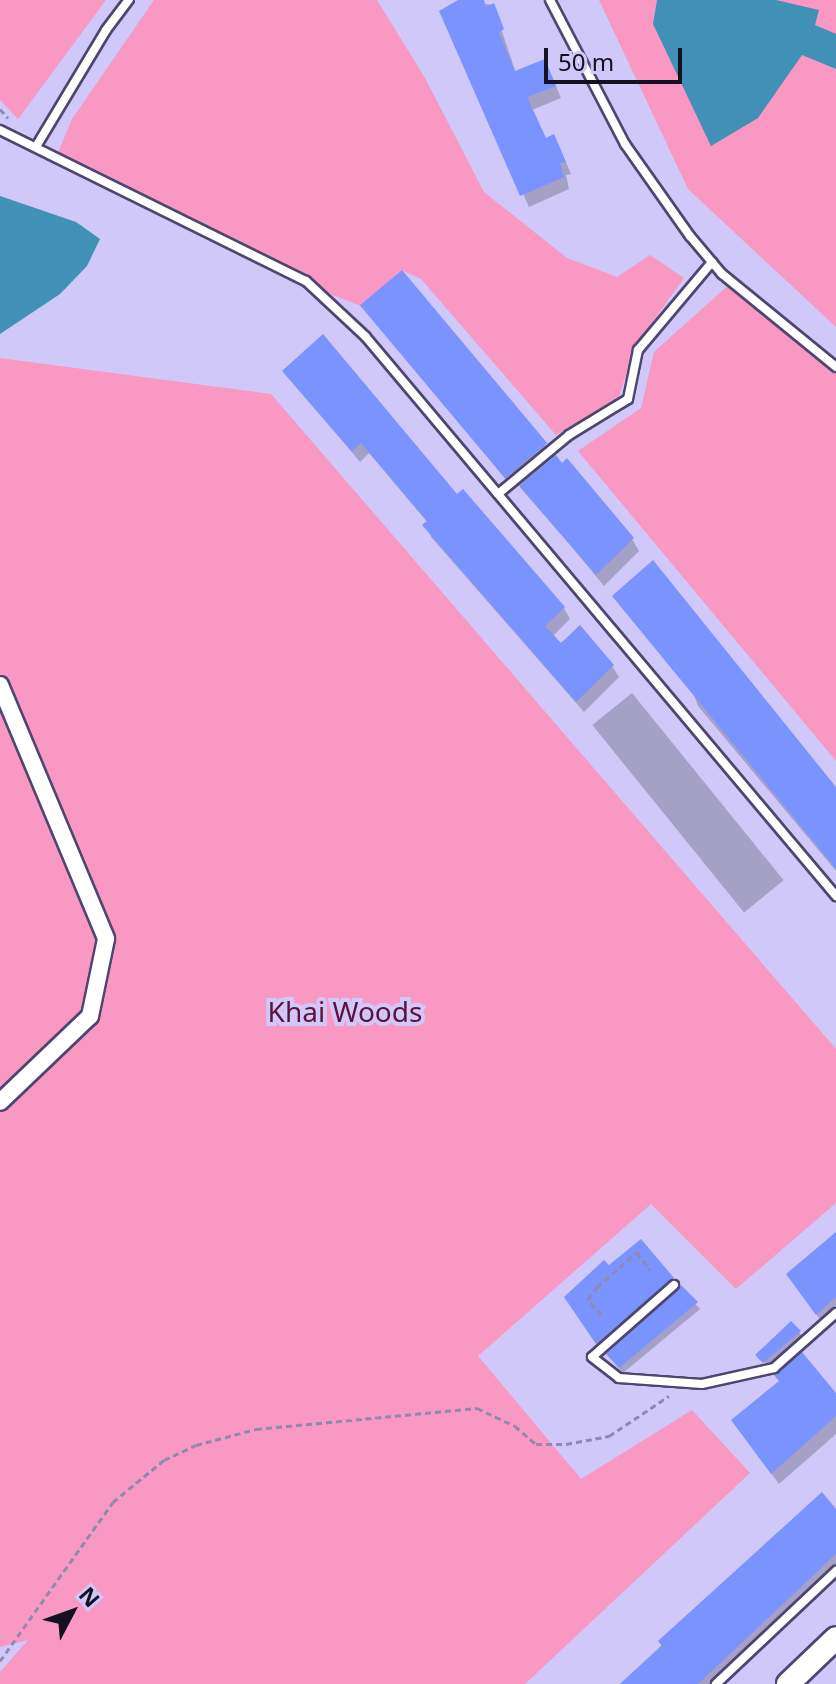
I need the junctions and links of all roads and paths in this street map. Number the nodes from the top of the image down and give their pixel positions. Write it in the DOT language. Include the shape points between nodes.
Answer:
graph roads {
  1 [pos="129,0"];
  2 [pos="550,0"];
  3 [pos="0,130"];
  4 [pos="37,145"];
  5 [pos="712,262"];
  6 [pos="836,367"];
  7 [pos="498,494"];
  8 [pos="0,685"];
  9 [pos="836,896"];
  10 [pos="0,1102"];
  11 [pos="650,1270"];
  12 [pos="674,1285"];
  13 [pos="836,1313"];
  14 [pos="601,1315"];
  15 [pos="702,1384"];
  16 [pos="836,1571"];
  17 [pos="836,1638"];
  18 [pos="0,1661"];
  19 [pos="716,1684"];
  20 [pos="788,1684"];
  1 -- 4 [label="lane"];
  2 -- 5 [label="lane" via="625,144"];
  3 -- 4 [label="lane"];
  4 -- 7 [label="lane" via="306,281 365,336"];
  5 -- 6 [label="lane"];
  5 -- 7 [label="lane" via="638,350 628,399 569,435"];
  7 -- 9 [label="lane"];
  8 -- 10 [label="street" via="106,939 90,1016"];
  11 -- 14 [label="path" via="637,1252 597,1287 588,1299"];
  12 -- 15 [label="lane" via="592,1357 619,1378"];
  13 -- 15 [label="lane" via="774,1368"];
  15 -- 18 [label="path" via="668,1396 609,1436 566,1444 536,1444 515,1426 477,1408 256,1429 196,1445 164,1460 113,1502"];
  16 -- 19 [label="lane"];
  17 -- 20 [label="street"];
}
